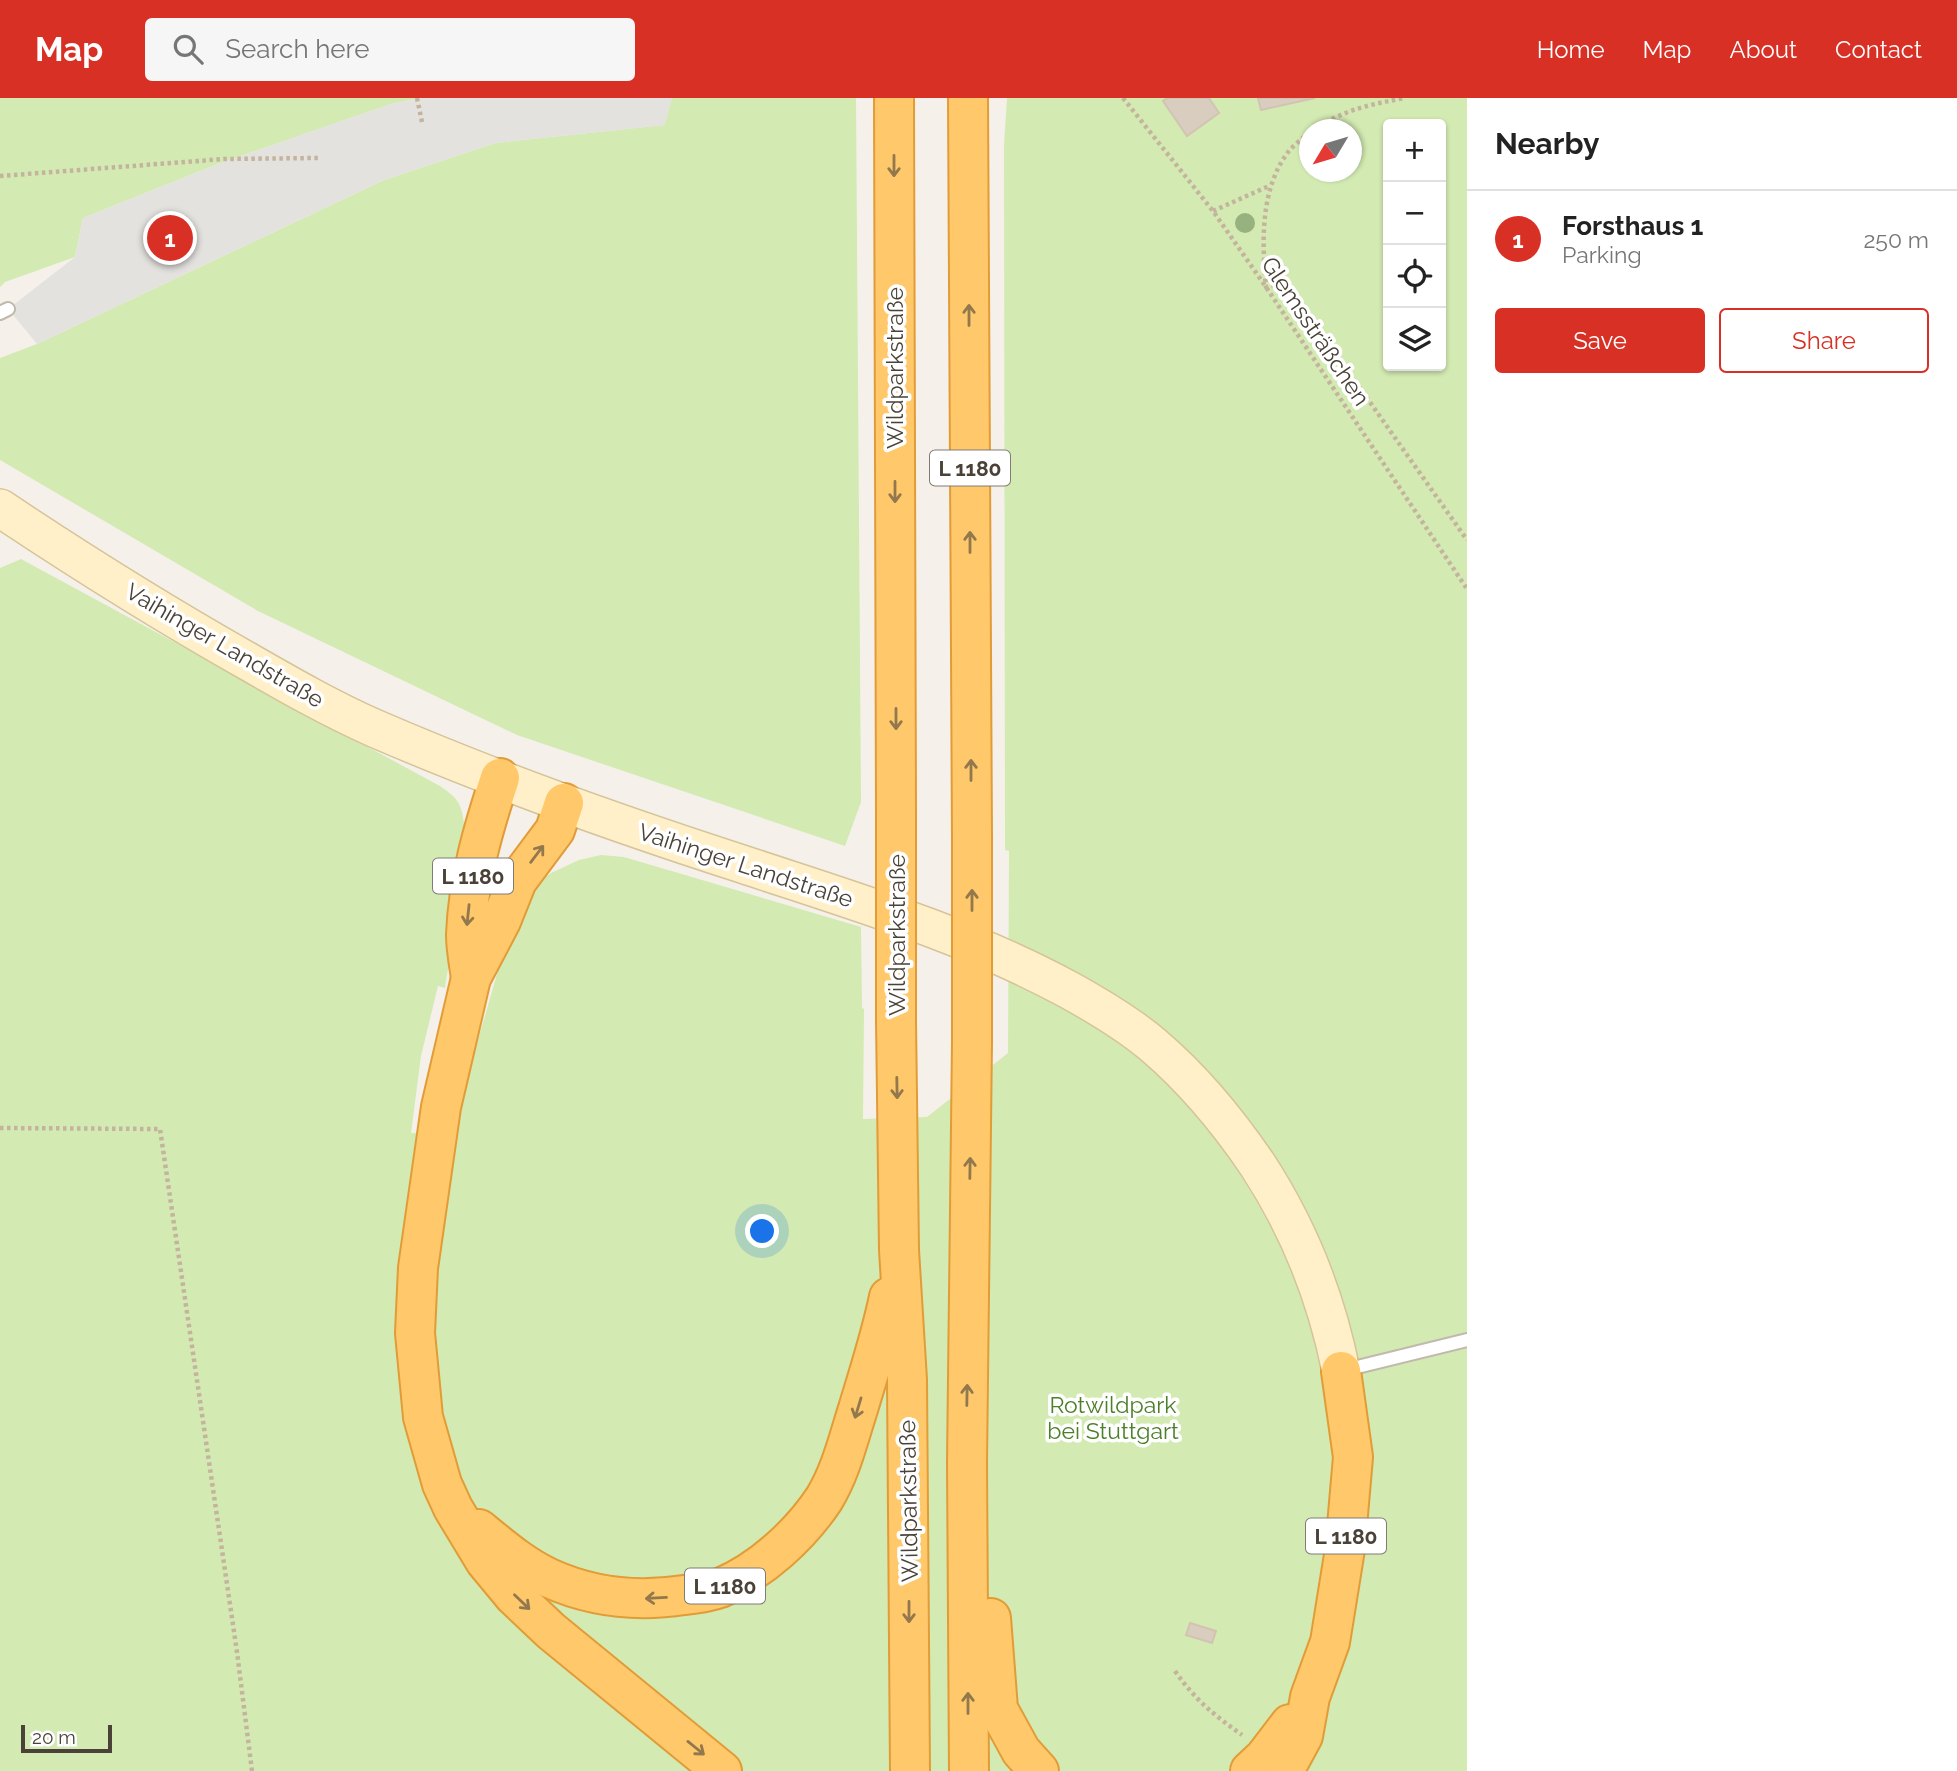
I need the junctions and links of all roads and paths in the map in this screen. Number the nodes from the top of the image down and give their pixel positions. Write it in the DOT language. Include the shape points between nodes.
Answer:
graph roads {
  1 [pos="417,98"];
  2 [pos="894,98"];
  3 [pos="968,98"];
  4 [pos="1405,98"];
  5 [pos="1124,99"];
  6 [pos="1329,119"];
  7 [pos="422,122"];
  8 [pos="1299,142"];
  9 [pos="319,158"];
  10 [pos="0,176"];
  11 [pos="1270,186"];
  12 [pos="1213,211"];
  13 [pos="1266,287"];
  14 [pos="0,508"];
  15 [pos="1467,540"];
  16 [pos="1467,589"];
  17 [pos="500,778"];
  18 [pos="564,803"];
  19 [pos="471,978"];
  20 [pos="0,1128"];
  21 [pos="899,1250"];
  22 [pos="1467,1340"];
  23 [pos="1341,1371"];
  24 [pos="967,1464"];
  25 [pos="453,1508"];
  26 [pos="1175,1671"];
  27 [pos="1310,1697"];
  28 [pos="1238,1731"];
  29 [pos="252,1771"];
  30 [pos="722,1771"];
  31 [pos="910,1771"];
  32 [pos="969,1771"];
  33 [pos="1039,1771"];
  34 [pos="1250,1771"];
  35 [pos="1284,1771"];
  1 -- 7 [label="path"];
  2 -- 21 [label="highway, Wildparkstraße / L 1180, one-way, bridge"];
  24 -- 3 [label="highway, L 1180, one-way, bridge" via="972,1042"];
  4 -- 6 [label="path"];
  5 -- 12 [label="path, Glemssträßchen"];
  8 -- 11 [label="path" via="1286,154"];
  9 -- 10 [label="path" via="224,159"];
  11 -- 12 [label="path"];
  11 -- 13 [label="path" via="1264,248"];
  12 -- 13 [label="path, Glemssträßchen"];
  13 -- 15 [label="path" via="1286,283"];
  13 -- 16 [label="path, Glemssträßchen"];
  14 -- 17 [label="street, Vaihinger Landstraße" via="288,684 372,727"];
  17 -- 18 [label="street, Vaihinger Landstraße"];
  17 -- 19 [label="highway, L 1180, one-way" via="479,841 471,893 466,937"];
  19 -- 18 [label="highway, L 1180, one-way" via="517,881 555,830"];
  18 -- 23 [label="street, Vaihinger Landstraße" via="934,929 1023,965 1125,1023 1192,1081 1235,1132 1280,1199 1320,1290"];
  19 -- 25 [label="highway, L 1180" via="441,1107 418,1268 415,1334 423,1417"];
  20 -- 29 [label="path" via="160,1129"];
  21 -- 25 [label="highway, L 1180, one-way" via="879,1343 838,1473 802,1526 776,1553 747,1573 719,1588 668,1598 635,1599 582,1591 513,1558"];
  21 -- 31 [label="highway, Wildparkstraße / L 1180, one-way" via="907,1380"];
  22 -- 23 [label="lane"];
  23 -- 27 [label="highway, L 1180" via="1353,1457 1345,1549 1330,1642"];
  32 -- 24 [label="highway, L 1180, one-way"];
  24 -- 33 [label="highway" via="984,1518 998,1709 1020,1751"];
  25 -- 30 [label="highway, L 1180, one-way" via="485,1562 523,1605"];
  26 -- 28 [label="path" via="1192,1695"];
  27 -- 34 [label="highway, L 1180"];
  27 -- 35 [label="highway, L 1180" via="1303,1736"];
}
